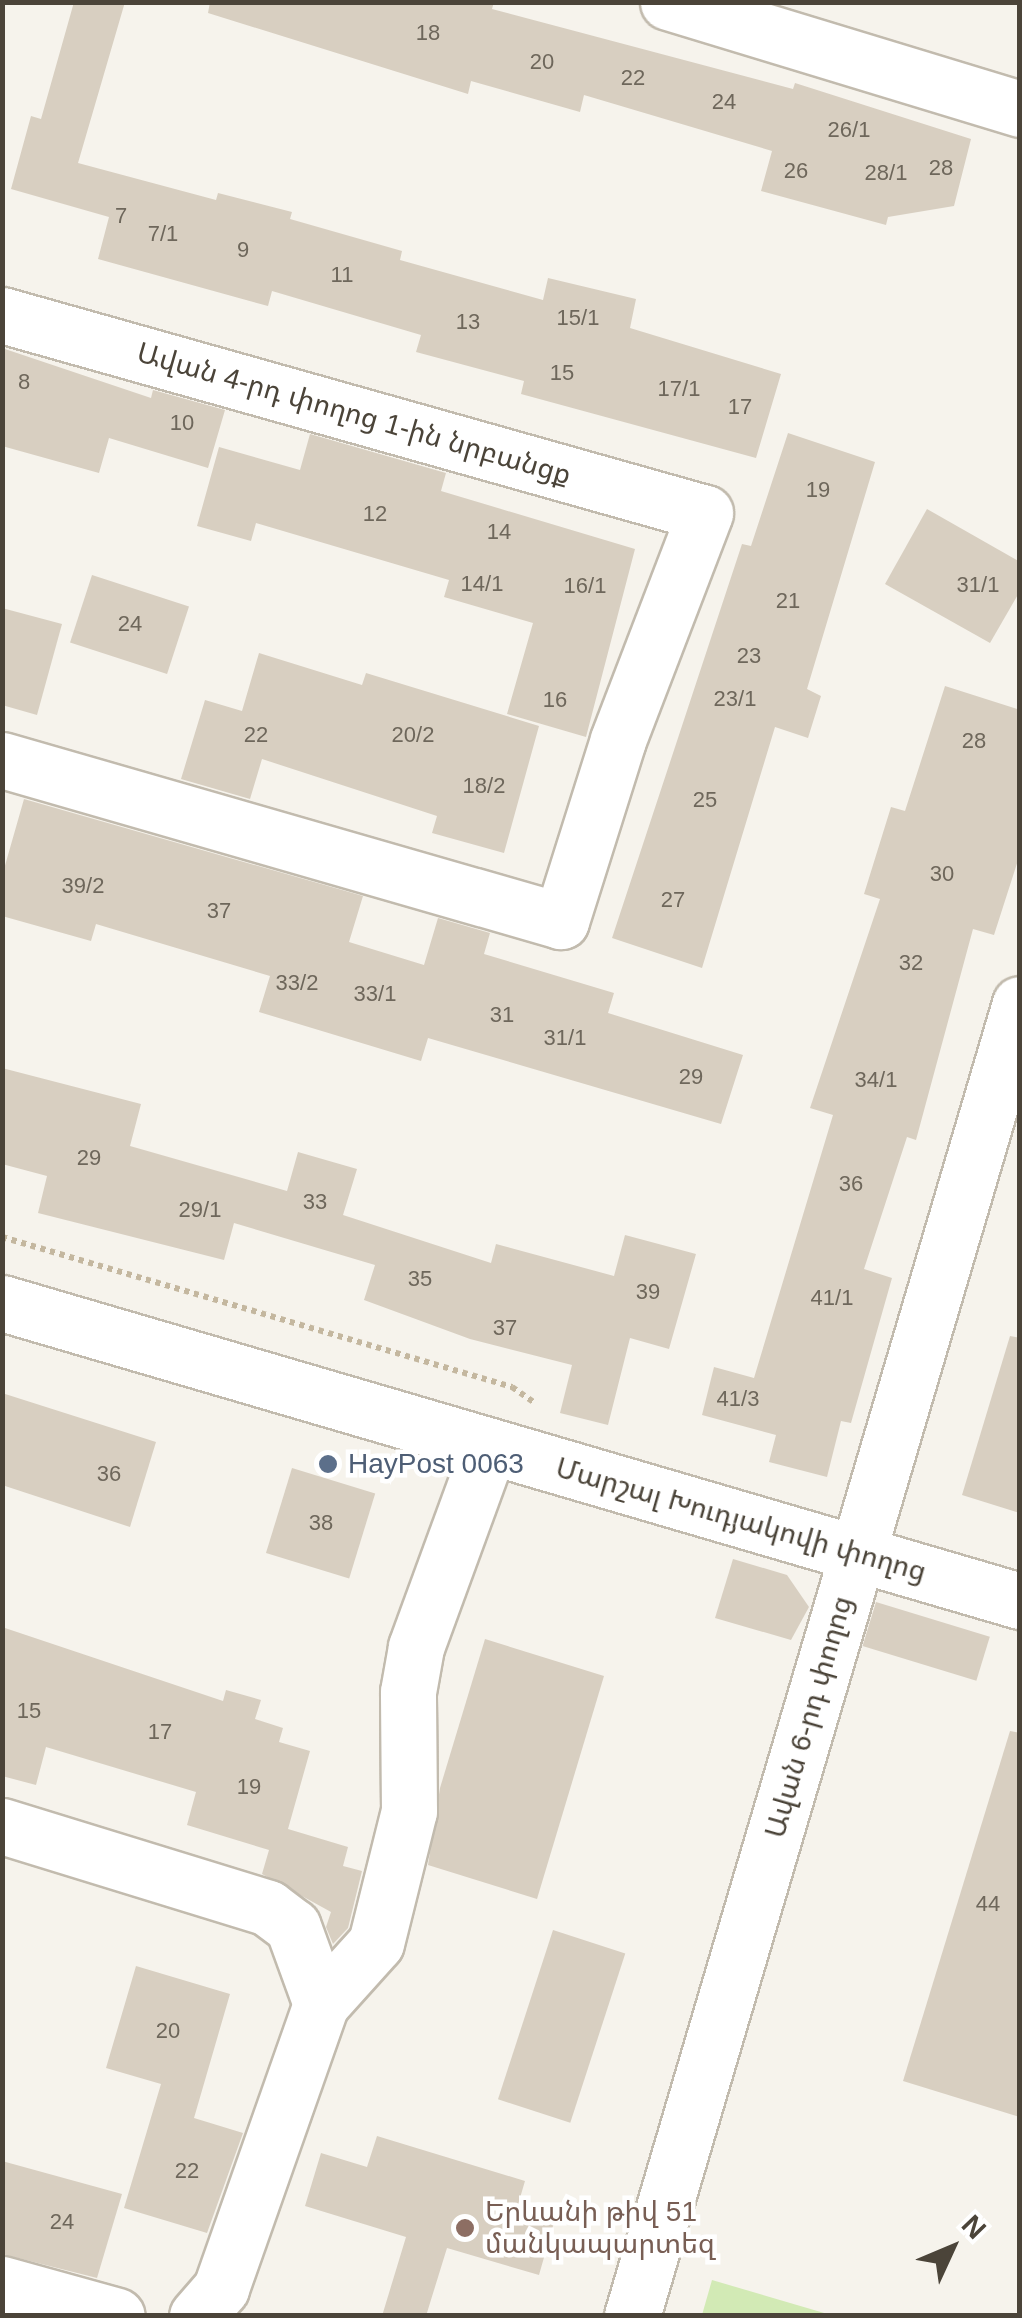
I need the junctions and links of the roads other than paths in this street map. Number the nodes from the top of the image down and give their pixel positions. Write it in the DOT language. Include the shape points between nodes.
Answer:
graph roads {
  1 [pos="668,2"];
  2 [pos="1020,109"];
  3 [pos="2,315"];
  4 [pos="2,760"];
  5 [pos="1020,1004"];
  6 [pos="2,1303"];
  7 [pos="489,1446"];
  8 [pos="857,1553"];
  9 [pos="1020,1602"];
  10 [pos="2,1826"];
  11 [pos="321,2004"];
  12 [pos="2,2284"];
  13 [pos="117,2316"];
  14 [pos="198,2316"];
  15 [pos="632,2316"];
  1 -- 2 [label="street"];
  3 -- 4 [label="street, Ավան 4-րդ փողոց 1-ին նրբանցք" via="704,514 618,740 562,922"];
  5 -- 8 [label="street, Ավան 6-րդ փողոց"];
  6 -- 7 [label="street, Մարշալ Խուդյակովի փողոց"];
  7 -- 8 [label="street, Մարշալ Խուդյակովի փողոց"];
  7 -- 11 [label="street" via="416,1647 408,1692 411,1796 380,1925 361,1965"];
  8 -- 9 [label="street, Մարշալ Խուդյակովի փողոց"];
  8 -- 15 [label="street, Ավան 6-րդ փողոց"];
  10 -- 11 [label="street" via="268,1908 293,1927"];
  11 -- 14 [label="street" via="221,2288"];
  12 -- 13 [label="street"];
}
